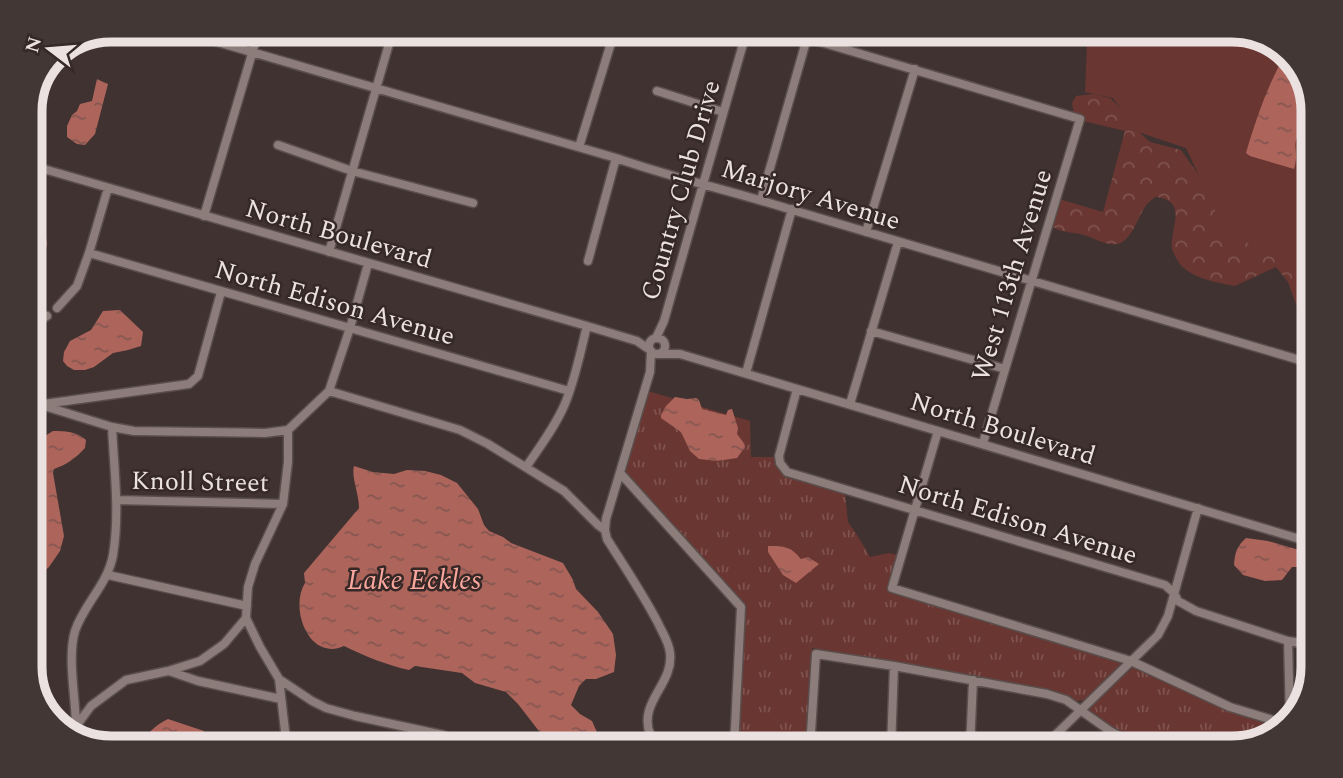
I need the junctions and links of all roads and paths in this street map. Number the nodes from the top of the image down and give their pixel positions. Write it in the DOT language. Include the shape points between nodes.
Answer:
graph roads {
  1 [pos="218,42"];
  2 [pos="256,42"];
  3 [pos="389,42"];
  4 [pos="611,42"];
  5 [pos="743,42"];
  6 [pos="806,42"];
  7 [pos="821,42"];
  8 [pos="253,52"];
  9 [pos="915,69"];
  10 [pos="376,88"];
  11 [pos="657,91"];
  12 [pos="723,112"];
  13 [pos="278,145"];
  14 [pos="579,147"];
  15 [pos="616,158"];
  16 [pos="42,169"];
  17 [pos="352,171"];
  18 [pos="703,184"];
  19 [pos="108,188"];
  20 [pos="761,200"];
  21 [pos="473,202"];
  22 [pos="792,209"];
  23 [pos="204,216"];
  24 [pos="866,232"];
  25 [pos="898,242"];
  26 [pos="329,252"];
  27 [pos="89,253"];
  28 [pos="588,261"];
  29 [pos="368,264"];
  30 [pos="1031,281"];
  31 [pos="221,292"];
  32 [pos="57,308"];
  33 [pos="47,316"];
  34 [pos="42,319"];
  35 [pos="587,326"];
  36 [pos="350,328"];
  37 [pos="872,331"];
  38 [pos="659,340"];
  39 [pos="637,341"];
  40 [pos="655,352"];
  41 [pos="680,354"];
  42 [pos="1301,360"];
  43 [pos="1005,369"];
  44 [pos="746,373"];
  45 [pos="797,388"];
  46 [pos="329,391"];
  47 [pos="569,391"];
  48 [pos="850,404"];
  49 [pos="42,405"];
  50 [pos="42,405"];
  51 [pos="112,427"];
  52 [pos="288,430"];
  53 [pos="938,431"];
  54 [pos="983,443"];
  55 [pos="526,467"];
  56 [pos="621,474"];
  57 [pos="116,500"];
  58 [pos="283,504"];
  59 [pos="1198,508"];
  60 [pos="914,510"];
  61 [pos="605,530"];
  62 [pos="1301,539"];
  63 [pos="108,575"];
  64 [pos="1174,593"];
  65 [pos="247,606"];
  66 [pos="246,618"];
  67 [pos="1288,641"];
  68 [pos="1301,643"];
  69 [pos="1131,661"];
  70 [pos="894,666"];
  71 [pos="168,671"];
  72 [pos="279,679"];
  73 [pos="973,680"];
  74 [pos="281,699"];
  75 [pos="1290,705"];
  76 [pos="1081,710"];
  77 [pos="1275,721"];
  78 [pos="76,727"];
  79 [pos="286,736"];
  80 [pos="446,736"];
  81 [pos="651,736"];
  82 [pos="735,736"];
  83 [pos="811,736"];
  84 [pos="891,736"];
  85 [pos="971,736"];
  86 [pos="1054,736"];
  87 [pos="1119,736"];
  1 -- 8 [label="street, Marjory Avenue"];
  2 -- 8 [label="street"];
  3 -- 10 [label="street"];
  4 -- 14 [label="street"];
  5 -- 12 [label="street, Country Club Drive"];
  6 -- 20 [label="street"];
  7 -- 9 [label="street"];
  8 -- 10 [label="street, Marjory Avenue"];
  8 -- 23 [label="street"];
  9 -- 24 [label="street"];
  9 -- 30 [label="street, West 113th Avenue" via="1080,119"];
  10 -- 14 [label="street, Marjory Avenue"];
  10 -- 17 [label="street"];
  11 -- 12 [label="street"];
  12 -- 18 [label="street, Country Club Drive"];
  13 -- 17 [label="street"];
  14 -- 15 [label="street, Marjory Avenue"];
  15 -- 18 [label="street, Marjory Avenue"];
  15 -- 28 [label="street"];
  16 -- 19 [label="street, North Boulevard"];
  17 -- 21 [label="street"];
  17 -- 26 [label="street"];
  18 -- 20 [label="street, Marjory Avenue"];
  18 -- 38 [label="street, Country Club Drive"];
  19 -- 23 [label="street, North Boulevard"];
  19 -- 27 [label="street"];
  20 -- 22 [label="street, Marjory Avenue"];
  22 -- 24 [label="street, Marjory Avenue"];
  22 -- 44 [label="street"];
  23 -- 26 [label="street, North Boulevard"];
  24 -- 25 [label="street, Marjory Avenue"];
  25 -- 30 [label="street, Marjory Avenue"];
  25 -- 37 [label="street"];
  26 -- 29 [label="street, North Boulevard"];
  27 -- 31 [label="street, North Edison Avenue"];
  27 -- 32 [label="street" via="77,286"];
  29 -- 35 [label="street, North Boulevard"];
  29 -- 36 [label="street"];
  30 -- 42 [label="street, Marjory Avenue"];
  30 -- 43 [label="street, West 113th Avenue"];
  31 -- 36 [label="street, North Edison Avenue"];
  31 -- 49 [label="street" via="198,376 189,384"];
  33 -- 34 [label="street"];
  35 -- 39 [label="street, North Boulevard"];
  35 -- 47 [label="street"];
  36 -- 46 [label="street"];
  36 -- 47 [label="street, North Edison Avenue"];
  37 -- 43 [label="street"];
  37 -- 48 [label="street"];
  38 -- 39 [label="street, North Boulevard"];
  38 -- 40 [label="street" via="649,344"];
  38 -- 40 [label="street" via="665,350"];
  38 -- 41 [label="street, North Boulevard"];
  39 -- 40 [label="street, North Boulevard"];
  40 -- 41 [label="street, North Boulevard"];
  40 -- 56 [label="street"];
  41 -- 44 [label="street, North Boulevard"];
  43 -- 54 [label="street, West 113th Avenue"];
  44 -- 45 [label="street, North Boulevard"];
  45 -- 48 [label="street, North Boulevard"];
  45 -- 60 [label="street, North Edison Avenue" via="779,456 787,472"];
  46 -- 52 [label="street"];
  46 -- 55 [label="street" via="460,430"];
  47 -- 55 [label="street" via="552,430"];
  48 -- 53 [label="street, North Boulevard"];
  50 -- 51 [label="street"];
  51 -- 52 [label="street" via="226,433"];
  51 -- 57 [label="street"];
  52 -- 58 [label="street"];
  53 -- 54 [label="street, North Boulevard"];
  53 -- 60 [label="street"];
  54 -- 59 [label="street, North Boulevard"];
  55 -- 61 [label="street" via="564,491"];
  56 -- 61 [label="street"];
  56 -- 82 [label="street" via="741,607"];
  57 -- 58 [label="street, Knoll Street"];
  57 -- 63 [label="street"];
  58 -- 65 [label="street" via="256,564"];
  59 -- 62 [label="street, North Boulevard"];
  59 -- 64 [label="street"];
  60 -- 64 [label="street, North Edison Avenue" via="1165,585"];
  60 -- 69 [label="street" via="892,588"];
  61 -- 81 [label="street" via="652,610 670,651 667,676 648,713"];
  63 -- 65 [label="street"];
  63 -- 78 [label="street" via="75,631"];
  64 -- 67 [label="street, North Edison Avenue" via="1178,601 1196,611"];
  64 -- 69 [label="street" via="1158,635"];
  65 -- 66 [label="street"];
  66 -- 71 [label="street" via="224,644 200,661"];
  66 -- 72 [label="street"];
  67 -- 68 [label="street, North Edison Avenue"];
  67 -- 75 [label="street"];
  69 -- 76 [label="street"];
  69 -- 77 [label="street" via="1230,707"];
  70 -- 73 [label="street"];
  70 -- 83 [label="street" via="816,654"];
  70 -- 84 [label="street"];
  71 -- 74 [label="street"];
  71 -- 78 [label="street" via="126,680 91,706"];
  72 -- 74 [label="street"];
  72 -- 80 [label="street" via="326,708"];
  73 -- 76 [label="street" via="1066,699"];
  73 -- 85 [label="street"];
  74 -- 79 [label="street"];
  76 -- 86 [label="street"];
  76 -- 87 [label="street"];
}
